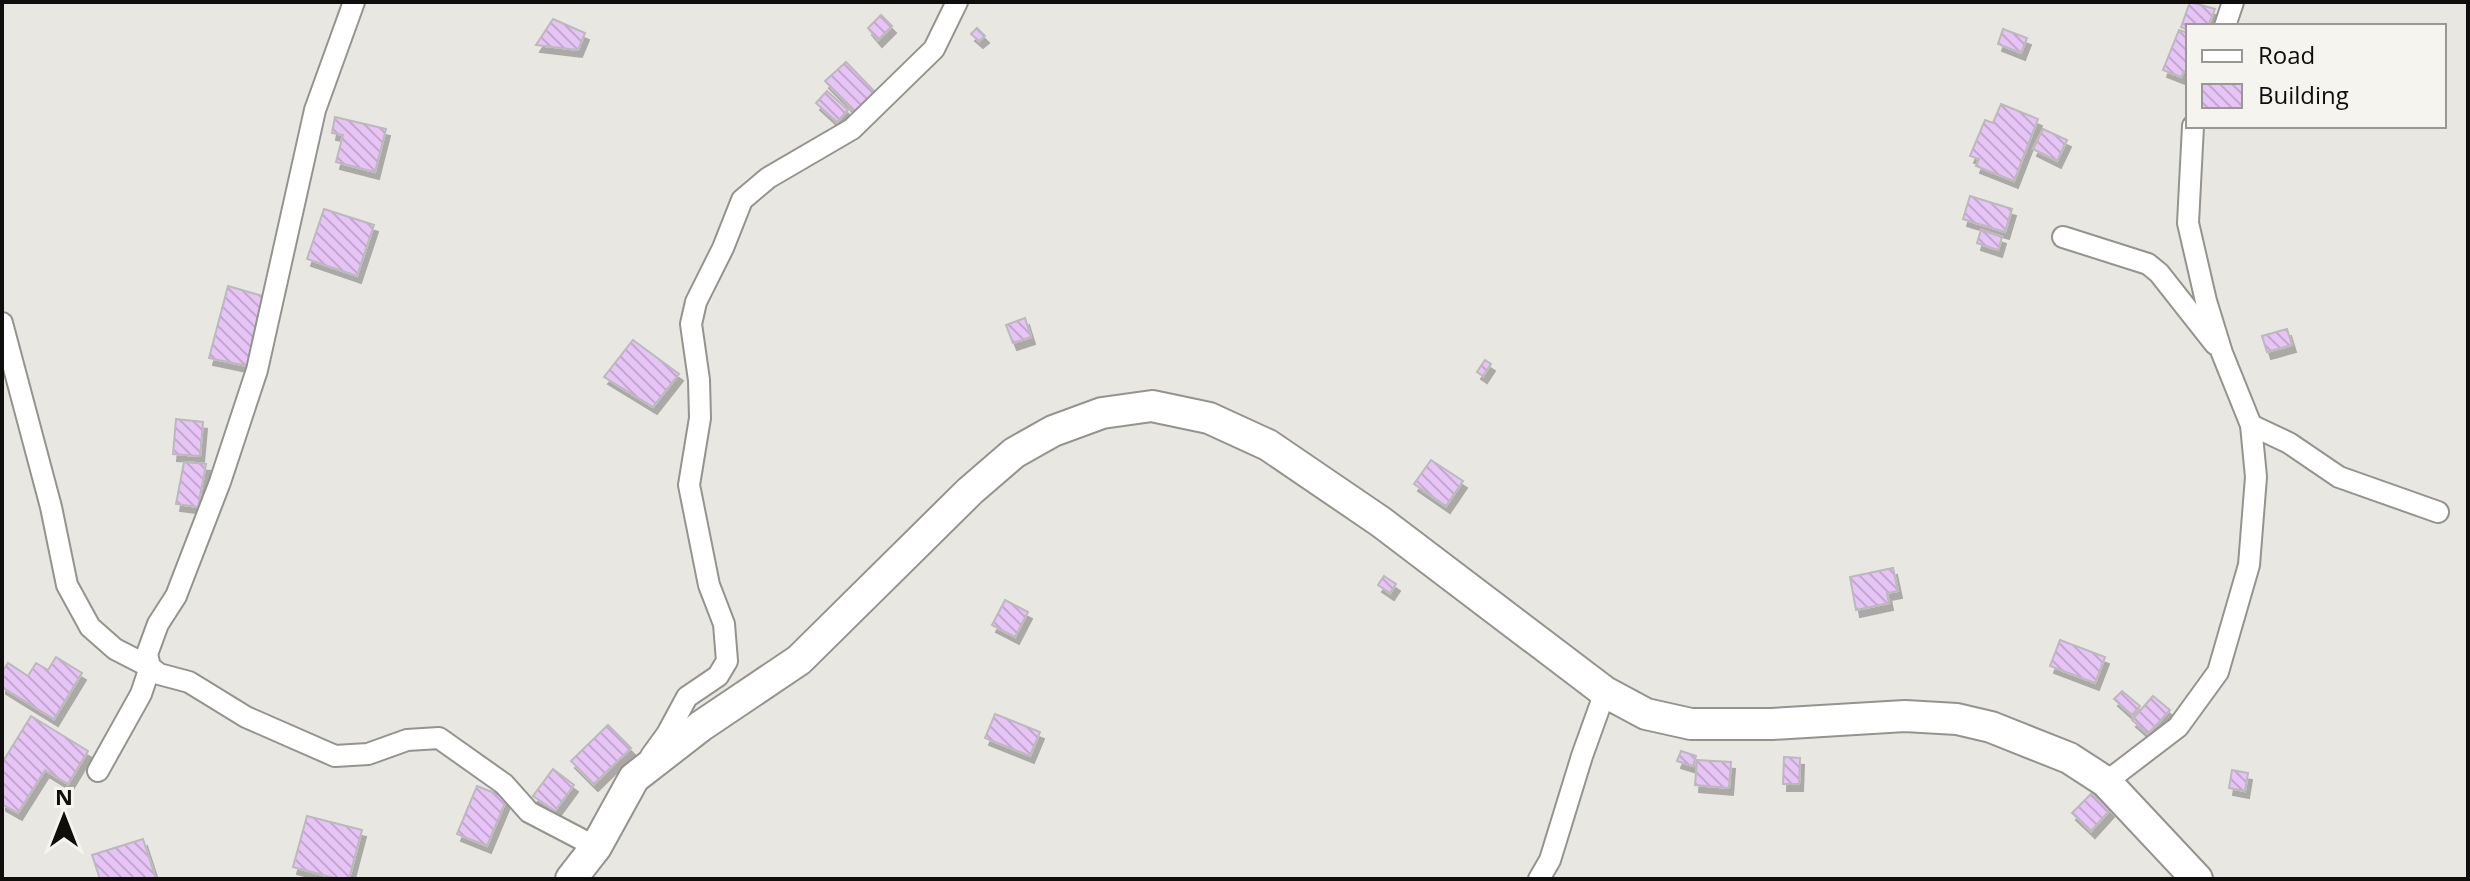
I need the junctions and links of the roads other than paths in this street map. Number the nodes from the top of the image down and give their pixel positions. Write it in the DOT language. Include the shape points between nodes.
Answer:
graph roads {
  1 [pos="354,2"];
  2 [pos="957,2"];
  3 [pos="2233,2"];
  4 [pos="2226,24"];
  5 [pos="2193,128"];
  6 [pos="2063,237"];
  7 [pos="2,323"];
  8 [pos="2222,353"];
  9 [pos="2251,425"];
  10 [pos="2438,512"];
  11 [pos="150,667"];
  12 [pos="1605,692"];
  13 [pos="98,771"];
  14 [pos="634,778"];
  15 [pos="2106,782"];
  16 [pos="596,847"];
  17 [pos="571,879"];
  18 [pos="1539,879"];
  19 [pos="2197,879"];
  1 -- 11 [label="street" via="315,110 257,370 176,596 147,654"];
  2 -- 14 [label="street" via="934,49 852,129 768,178 742,200 696,302 691,324 700,418 689,485 709,585 724,624 727,661 718,676 687,697"];
  3 -- 4 [label="street"];
  5 -- 8 [label="street" via="2188,223"];
  6 -- 8 [label="street" via="2148,264"];
  7 -- 11 [label="street" via="67,585 90,627 115,649"];
  8 -- 9 [label="street"];
  9 -- 10 [label="street" via="2339,477"];
  9 -- 15 [label="street" via="2256,477 2249,565 2218,672 2178,727"];
  11 -- 13 [label="street" via="141,694"];
  11 -- 16 [label="street" via="335,756 439,738 504,784 529,812"];
  12 -- 14 [label="street" via="1381,522 1268,445 1209,418 1152,406 1102,413 1014,453 799,660"];
  12 -- 15 [label="street" via="1646,714 1691,724 1957,719 2069,758"];
  12 -- 18 [label="street" via="1550,860"];
  14 -- 16 [label="street"];
  15 -- 19 [label="street"];
  16 -- 17 [label="street"];
}
